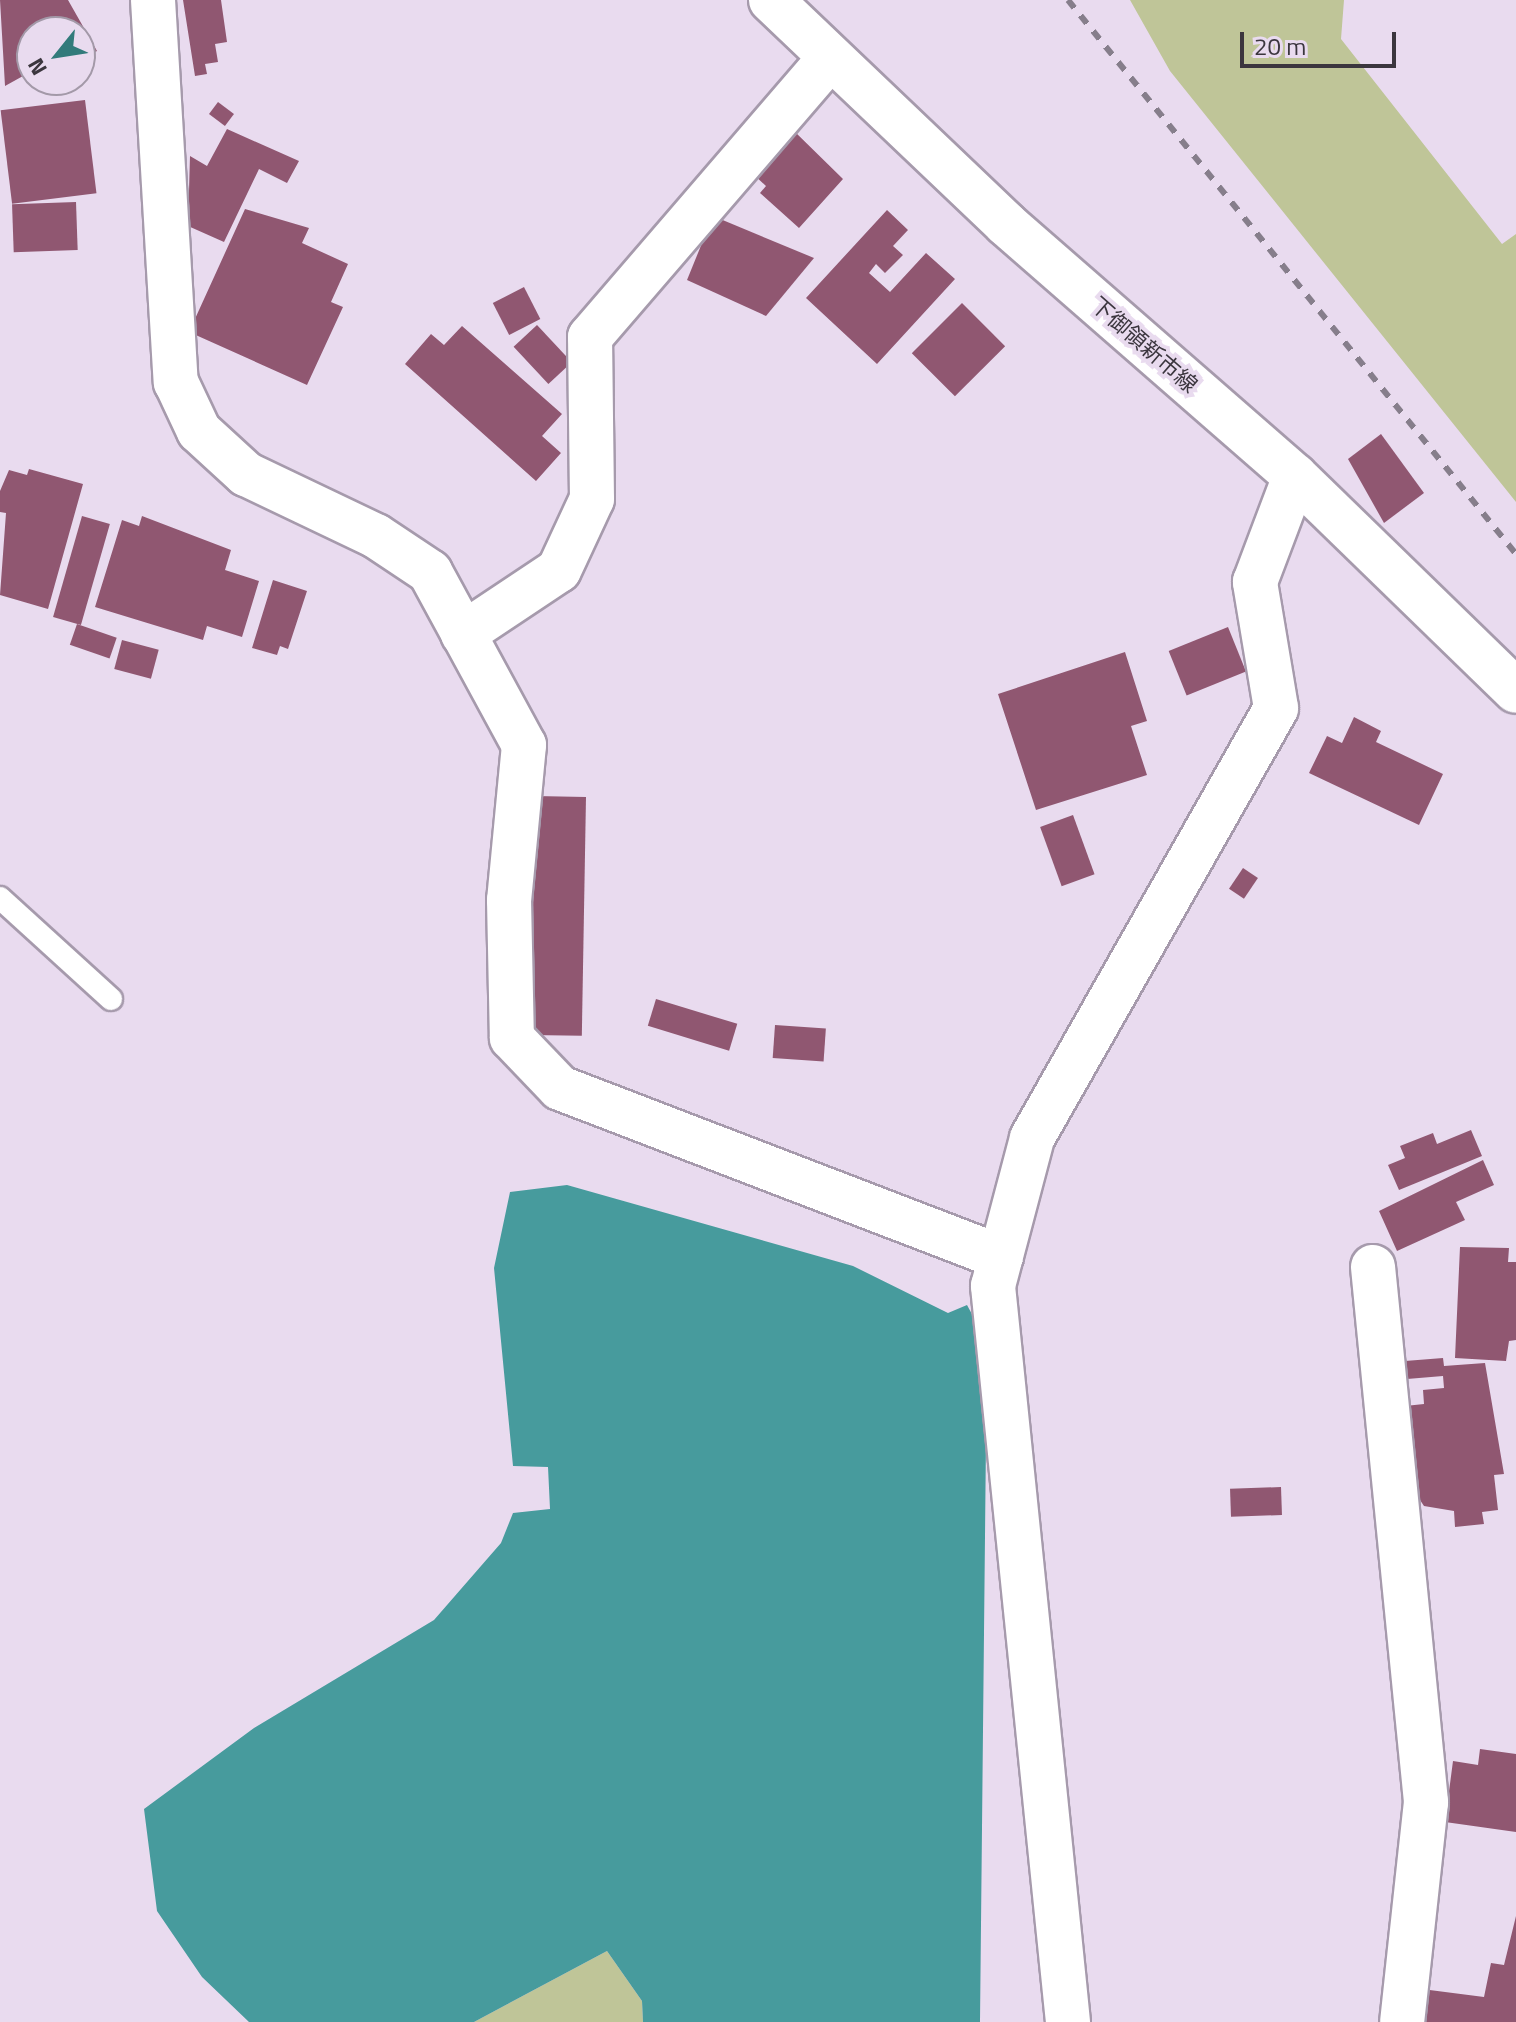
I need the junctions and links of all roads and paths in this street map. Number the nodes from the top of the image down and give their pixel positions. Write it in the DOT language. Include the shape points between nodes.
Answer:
graph roads {
  1 [pos="153,0"];
  2 [pos="771,0"];
  3 [pos="828,60"];
  4 [pos="1295,476"];
  5 [pos="463,634"];
  6 [pos="1516,691"];
  7 [pos="0,898"];
  8 [pos="111,999"];
  9 [pos="1001,1257"];
  10 [pos="1373,1267"];
  11 [pos="1068,2022"];
  12 [pos="1402,2022"];
  1 -- 5 [label="street" via="176,382 199,431 246,474 376,536 430,572"];
  2 -- 3 [label="street, 下御領新市線"];
  3 -- 4 [label="street, 下御領新市線"];
  3 -- 5 [label="street" via="590,337 592,499 559,570"];
  4 -- 6 [label="street, 下御領新市線"];
  4 -- 9 [label="street" via="1255,582 1276,708 1032,1138"];
  5 -- 9 [label="street" via="524,745 509,900 512,1038 560,1088"];
  7 -- 8 [label="lane"];
  9 -- 11 [label="street" via="993,1286"];
  10 -- 12 [label="street" via="1426,1802"];
}
